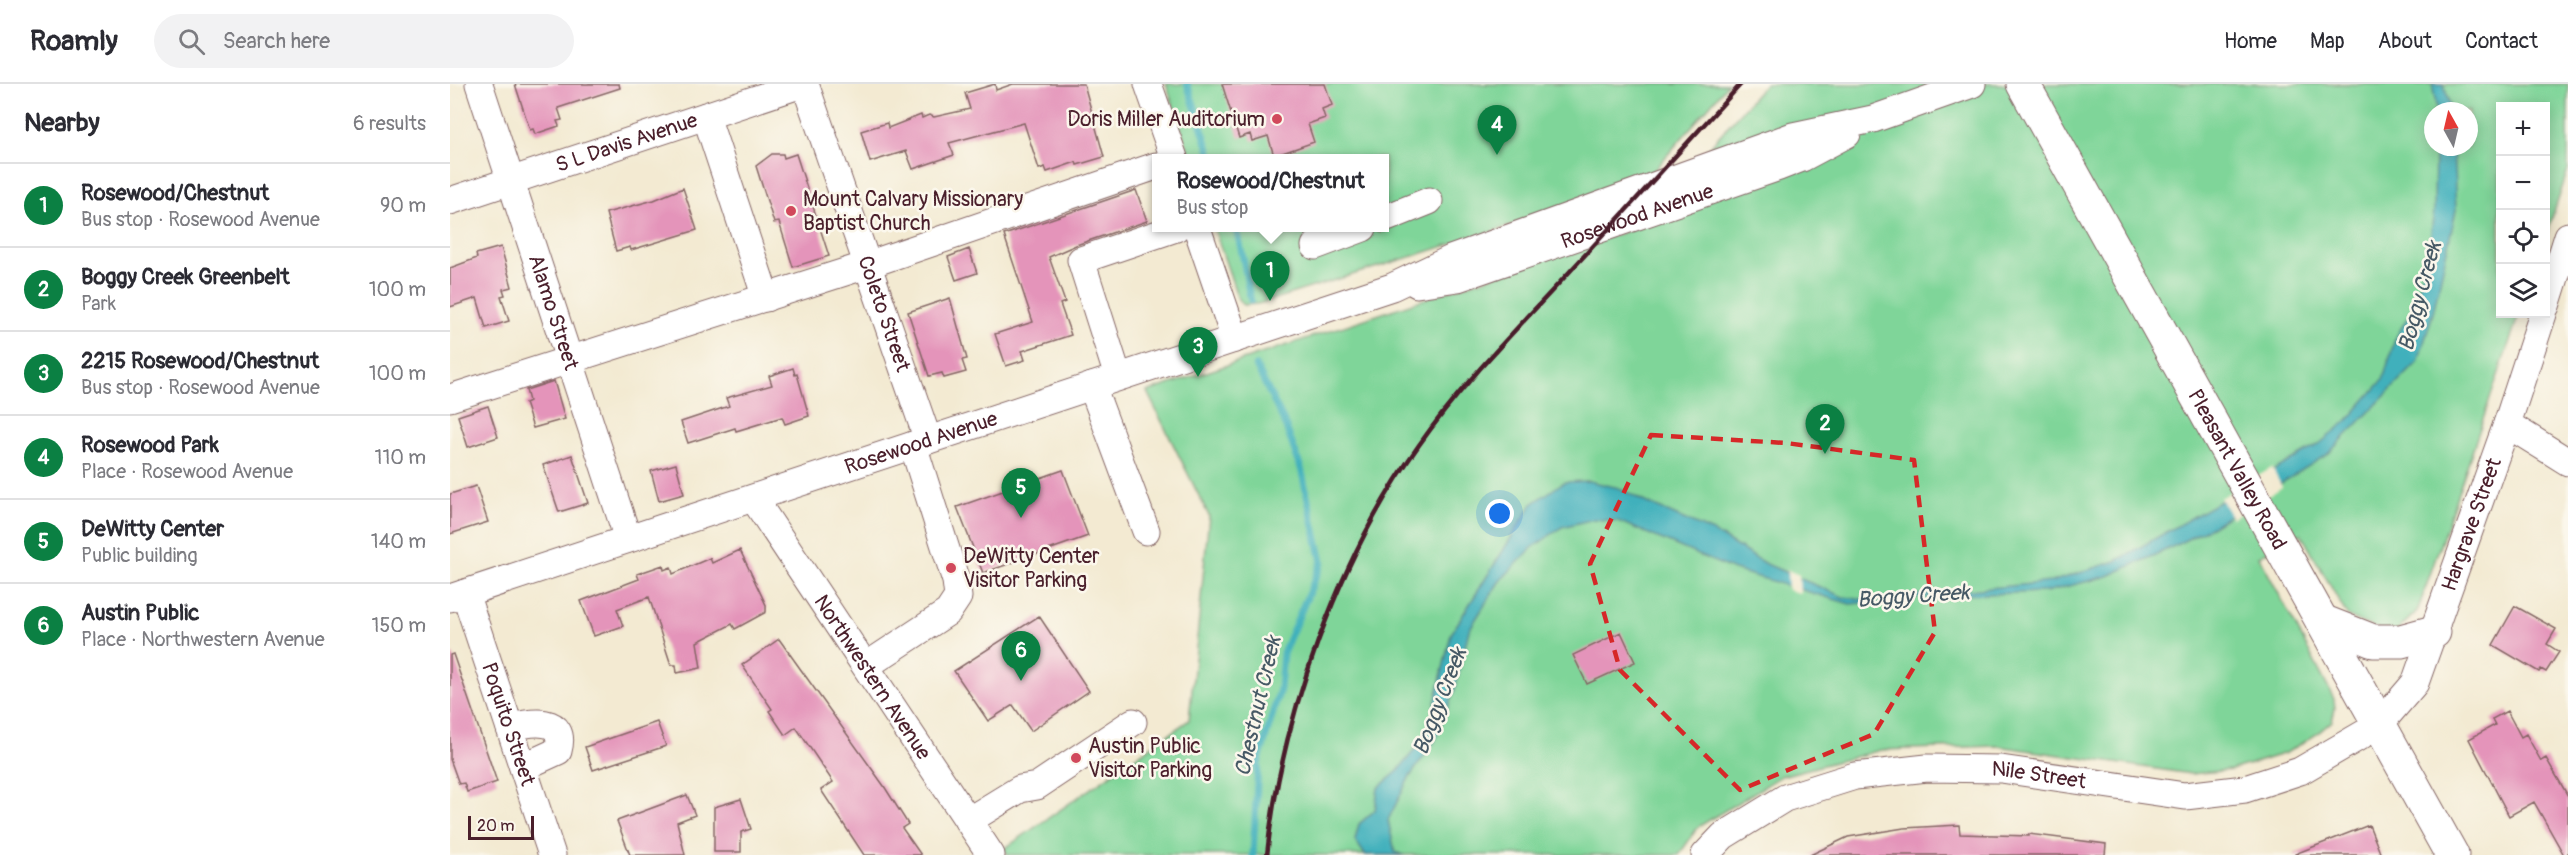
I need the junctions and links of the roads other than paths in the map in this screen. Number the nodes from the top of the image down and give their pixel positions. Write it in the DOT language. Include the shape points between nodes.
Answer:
graph roads {
  1 [pos="480,84"];
  2 [pos="803,84"];
  3 [pos="1148,84"];
  4 [pos="1972,84"];
  5 [pos="2023,84"];
  6 [pos="706,116"];
  7 [pos="1172,154"];
  8 [pos="1152,167"];
  9 [pos="511,181"];
  10 [pos="450,201"];
  11 [pos="1429,201"];
  12 [pos="1389,217"];
  13 [pos="1164,232"];
  14 [pos="1198,232"];
  15 [pos="1352,232"];
  16 [pos="2568,236"];
  17 [pos="1315,246"];
  18 [pos="867,266"];
  19 [pos="2550,293"];
  20 [pos="766,297"];
  21 [pos="2542,318"];
  22 [pos="1235,339"];
  23 [pos="569,359"];
  24 [pos="1118,377"];
  25 [pos="1092,386"];
  26 [pos="450,398"];
  27 [pos="2507,424"];
  28 [pos="921,443"];
  29 [pos="2568,462"];
  30 [pos="754,499"];
  31 [pos="1146,531"];
  32 [pos="628,539"];
  33 [pos="458,595"];
  34 [pos="2322,621"];
  35 [pos="2434,632"];
  36 [pos="866,666"];
  37 [pos="1133,722"];
  38 [pos="2379,725"];
  39 [pos="510,728"];
  40 [pos="523,767"];
  41 [pos="968,821"];
  42 [pos="552,855"];
  43 [pos="991,855"];
  44 [pos="1705,855"];
  45 [pos="2452,855"];
  1 -- 9 [label="street, Alamo Street"];
  2 -- 6 [label="street, S L Davis Avenue"];
  2 -- 18 [label="street, Coleto Street"];
  3 -- 7 [label="street"];
  4 -- 22 [label="street, Rosewood Avenue" via="1873,119 1779,167 1458,278 1392,287"];
  5 -- 34 [label="main road, Pleasant Valley Road"];
  6 -- 9 [label="street, S L Davis Avenue"];
  6 -- 20 [label="street"];
  8 -- 18 [label="street"];
  9 -- 10 [label="street, S L Davis Avenue"];
  9 -- 23 [label="street, Alamo Street"];
  11 -- 12 [label="street"];
  13 -- 24 [label="street" via="1081,260"];
  14 -- 22 [label="street"];
  15 -- 17 [label="street"];
  16 -- 19 [label="street"];
  18 -- 20 [label="street"];
  18 -- 28 [label="street, Coleto Street"];
  20 -- 23 [label="street"];
  21 -- 27 [label="street, Hargrave Street"];
  22 -- 24 [label="street, Rosewood Avenue"];
  23 -- 26 [label="street"];
  23 -- 32 [label="street, Alamo Street"];
  24 -- 25 [label="street, Rosewood Avenue"];
  25 -- 28 [label="street, Rosewood Avenue"];
  25 -- 31 [label="street"];
  27 -- 29 [label="street"];
  27 -- 35 [label="street, Hargrave Street"];
  28 -- 30 [label="street, Rosewood Avenue"];
  28 -- 36 [label="street, Coleto Street" via="958,597 948,612"];
  30 -- 32 [label="street, Rosewood Avenue"];
  30 -- 36 [label="street, Northwestern Avenue"];
  32 -- 33 [label="street, Rosewood Avenue"];
  33 -- 39 [label="street, Poquito Street"];
  34 -- 35 [label="main road" via="2373,641 2401,641"];
  34 -- 38 [label="main road, Pleasant Valley Road"];
  35 -- 38 [label="street, Hargrave Street" via="2415,683"];
  36 -- 41 [label="street, Northwestern Avenue"];
  37 -- 41 [label="street" via="1037,786 1020,789"];
  38 -- 44 [label="street, Nile Street" via="2300,771 2245,789 2185,796 2001,769 1927,768 1855,776 1785,798 1723,836"];
  38 -- 45 [label="main road, Pleasant Valley Road"];
  39 -- 40 [label="street, Poquito Street"];
  39 -- 40 [label="street" via="536,721 548,723 559,738 558,751"];
  40 -- 42 [label="street, Poquito Street"];
  41 -- 43 [label="street, Northwestern Avenue"];
}
